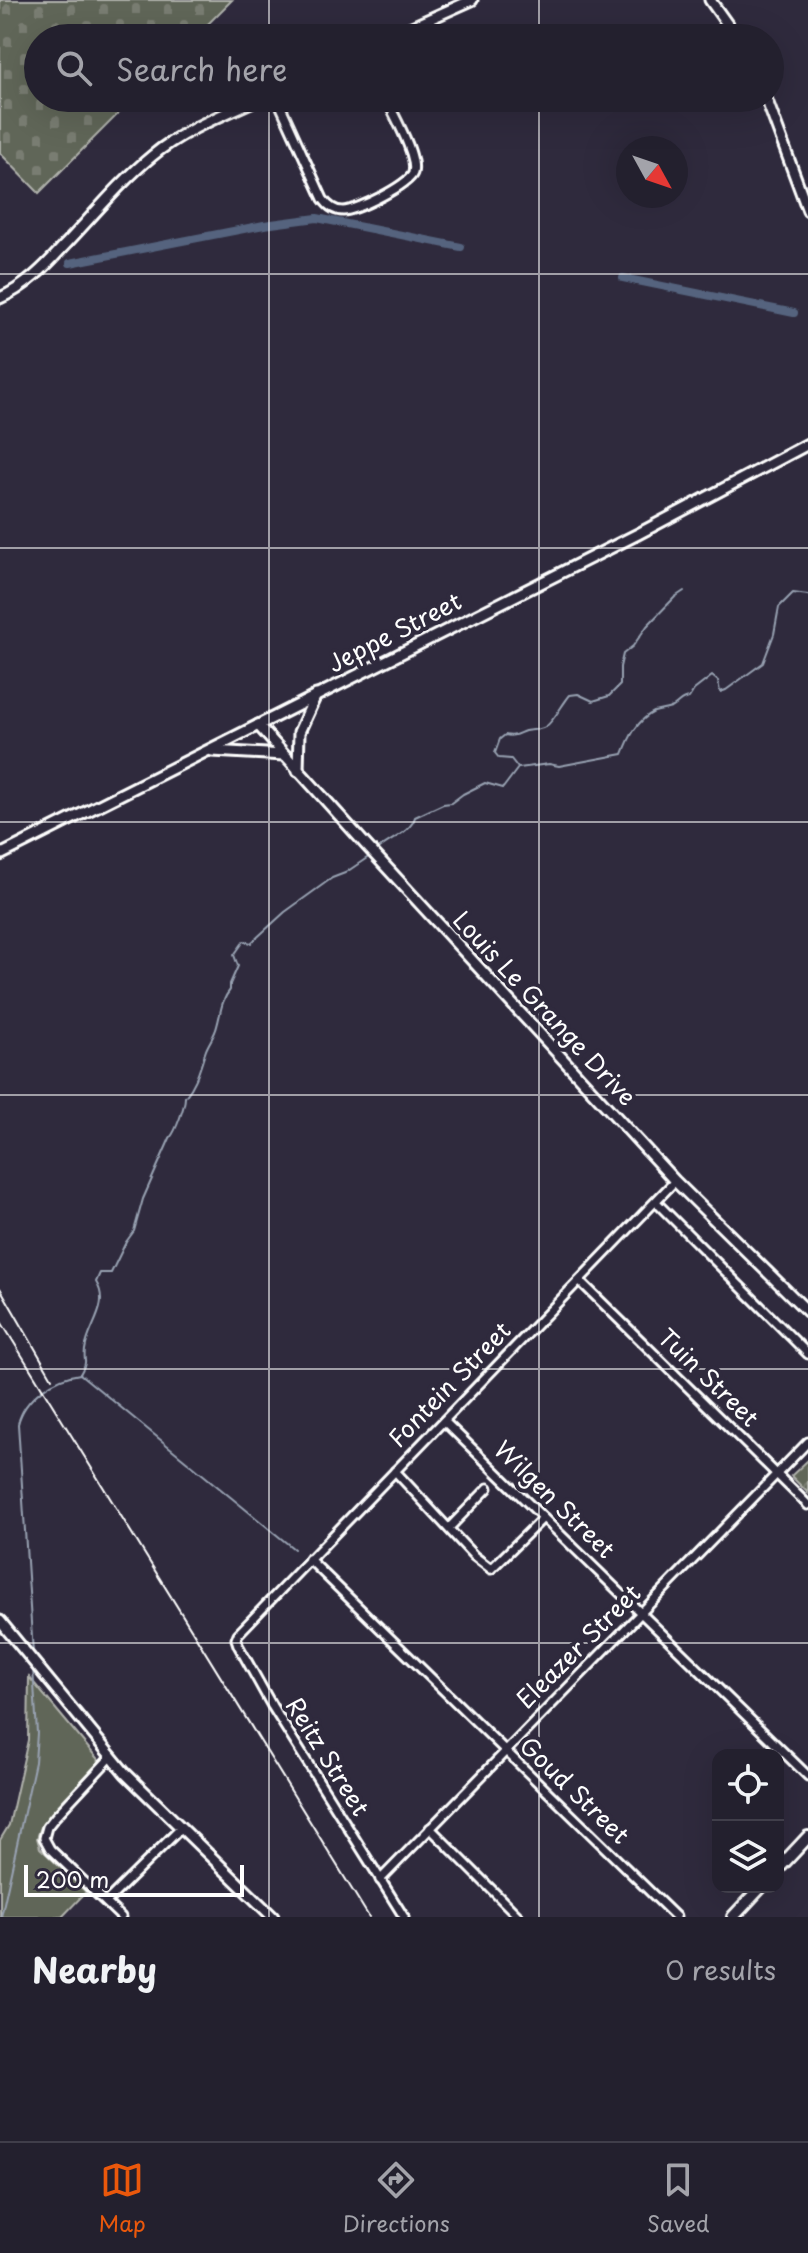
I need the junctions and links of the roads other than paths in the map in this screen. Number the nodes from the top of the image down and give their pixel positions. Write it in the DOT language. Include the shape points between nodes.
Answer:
graph roads {
  1 [pos="472,0"];
  2 [pos="710,0"];
  3 [pos="418,24"];
  4 [pos="727,24"];
  5 [pos="231,112"];
  6 [pos="283,112"];
  7 [pos="392,112"];
  8 [pos="771,112"];
  9 [pos="808,211"];
  10 [pos="0,298"];
  11 [pos="808,444"];
  12 [pos="316,695"];
  13 [pos="258,725"];
  14 [pos="210,750"];
  15 [pos="284,755"];
  16 [pos="298,771"];
  17 [pos="0,855"];
  18 [pos="675,1181"];
  19 [pos="656,1202"];
  20 [pos="580,1281"];
  21 [pos="808,1312"];
  22 [pos="808,1354"];
  23 [pos="444,1421"];
  24 [pos="808,1442"];
  25 [pos="395,1471"];
  26 [pos="777,1473"];
  27 [pos="488,1488"];
  28 [pos="808,1505"];
  29 [pos="543,1518"];
  30 [pos="449,1528"];
  31 [pos="309,1559"];
  32 [pos="641,1612"];
  33 [pos="253,1616"];
  34 [pos="0,1621"];
  35 [pos="504,1751"];
  36 [pos="111,1757"];
  37 [pos="808,1776"];
  38 [pos="181,1828"];
  39 [pos="430,1828"];
  40 [pos="808,1837"];
  41 [pos="784,1863"];
  42 [pos="380,1880"];
  43 [pos="755,1893"];
  44 [pos="106,1902"];
  45 [pos="121,1917"];
  46 [pos="273,1917"];
  47 [pos="404,1917"];
  48 [pos="519,1917"];
  49 [pos="676,1917"];
  50 [pos="733,1917"];
  1 -- 3 [label="street"];
  2 -- 4 [label="street"];
  5 -- 10 [label="street" via="154,154 42,269"];
  6 -- 7 [label="street" via="323,199 345,211 412,176 409,152"];
  8 -- 9 [label="street"];
  11 -- 12 [label="street, Jeppe Street"];
  12 -- 13 [label="street, Jeppe Street"];
  12 -- 16 [label="street" via="299,732"];
  13 -- 14 [label="street, Jeppe Street"];
  13 -- 15 [label="street, Louis Le Grange Drive"];
  14 -- 15 [label="street"];
  14 -- 17 [label="street, Jeppe Street"];
  15 -- 16 [label="street, Louis Le Grange Drive"];
  16 -- 18 [label="street, Louis Le Grange Drive"];
  18 -- 19 [label="street, Fontein Street"];
  18 -- 21 [label="street, Louis Le Grange Drive"];
  19 -- 20 [label="street, Fontein Street"];
  19 -- 22 [label="street"];
  20 -- 23 [label="street, Fontein Street"];
  20 -- 26 [label="street, Tuin Street"];
  23 -- 25 [label="street, Fontein Street"];
  23 -- 29 [label="street, Wilgen Street"];
  24 -- 26 [label="street, Eleazer Street"];
  25 -- 30 [label="street"];
  25 -- 31 [label="street, Fontein Street"];
  26 -- 28 [label="street, Tuin Street"];
  26 -- 32 [label="street, Eleazer Street"];
  27 -- 30 [label="street"];
  29 -- 30 [label="street" via="491,1569"];
  29 -- 32 [label="street, Wilgen Street"];
  31 -- 33 [label="street, Fontein Street"];
  31 -- 35 [label="street, Goud Street"];
  32 -- 35 [label="street, Eleazer Street"];
  32 -- 37 [label="street, Wilgen Street"];
  33 -- 42 [label="street, Reitz Street" via="238,1634 238,1645"];
  34 -- 36 [label="street"];
  35 -- 39 [label="street, Eleazer Street"];
  35 -- 49 [label="street, Goud Street"];
  36 -- 38 [label="street"];
  36 -- 44 [label="street" via="47,1827 44,1838"];
  38 -- 44 [label="street"];
  38 -- 46 [label="street"];
  39 -- 42 [label="street, Eleazer Street"];
  39 -- 48 [label="street"];
  40 -- 41 [label="main road"];
  42 -- 47 [label="street, Reitz Street"];
  43 -- 50 [label="main road"];
  44 -- 45 [label="street"];
}
